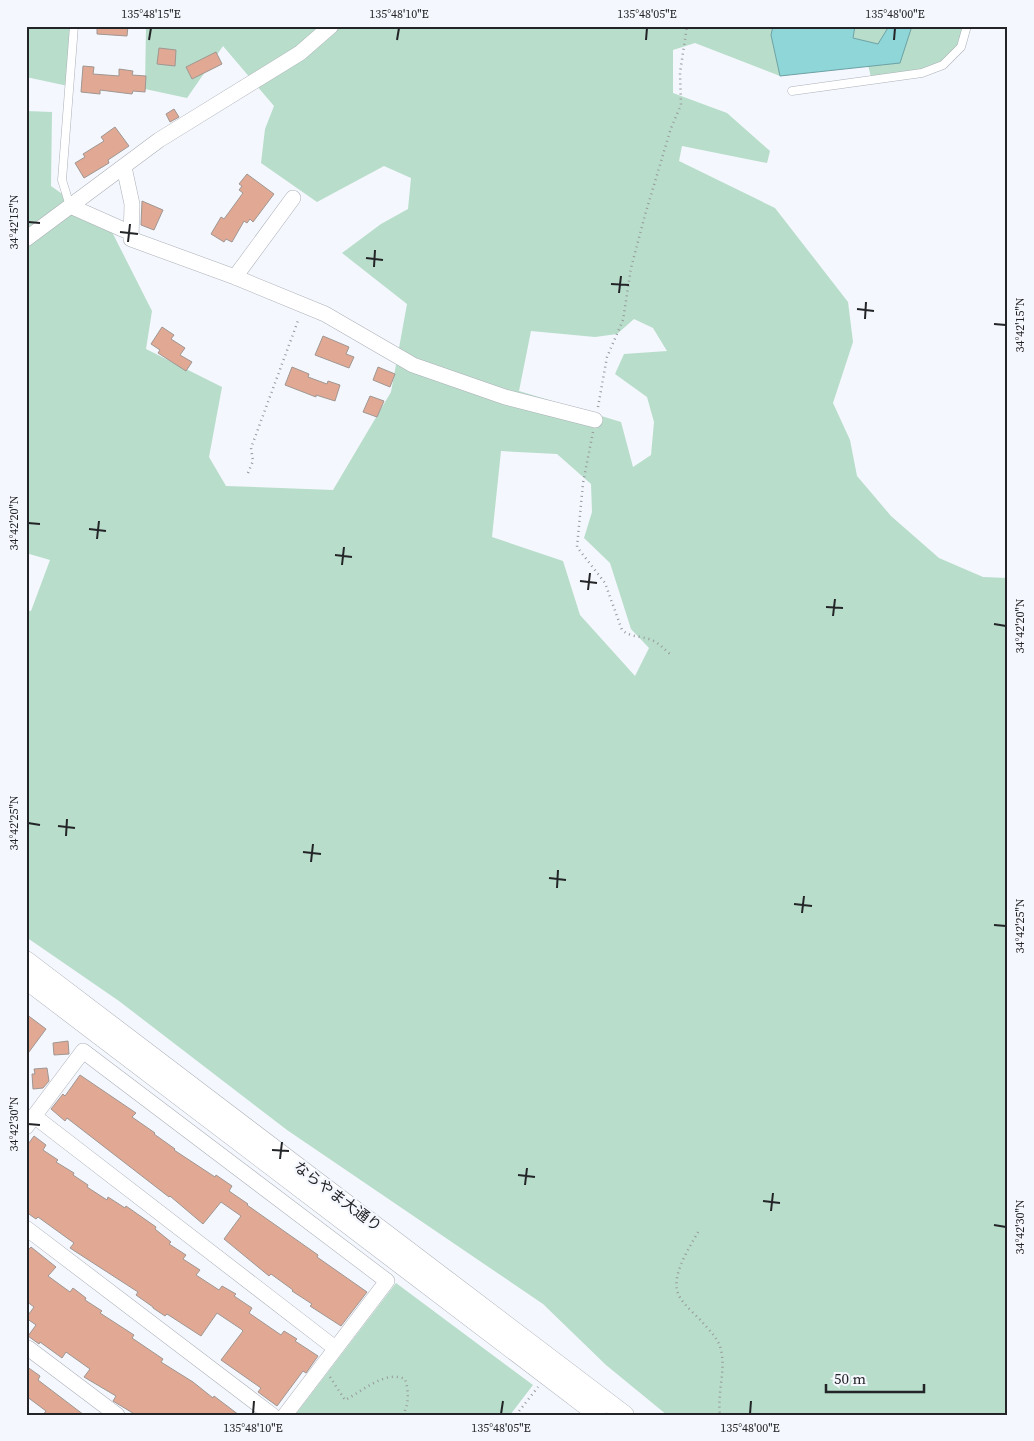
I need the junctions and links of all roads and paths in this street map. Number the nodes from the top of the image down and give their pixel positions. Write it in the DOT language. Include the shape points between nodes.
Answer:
graph roads {
  1 [pos="74,26"];
  2 [pos="331,26"];
  3 [pos="687,26"];
  4 [pos="968,26"];
  5 [pos="792,91"];
  6 [pos="124,167"];
  7 [pos="293,198"];
  8 [pos="70,206"];
  9 [pos="131,233"];
  10 [pos="26,239"];
  11 [pos="235,277"];
  12 [pos="304,305"];
  13 [pos="595,420"];
  14 [pos="248,473"];
  15 [pos="670,654"];
  16 [pos="26,960"];
  17 [pos="26,980"];
  18 [pos="30,1122"];
  19 [pos="27,1231"];
  20 [pos="698,1232"];
  21 [pos="26,1348"];
  22 [pos="335,1348"];
  23 [pos="323,1365"];
  24 [pos="547,1376"];
  25 [pos="117,1415"];
  26 [pos="272,1415"];
  27 [pos="285,1415"];
  28 [pos="402,1415"];
  29 [pos="516,1415"];
  30 [pos="598,1415"];
  31 [pos="626,1415"];
  32 [pos="720,1415"];
  1 -- 8 [label="lane" via="62,180"];
  2 -- 6 [label="street" via="300,53 159,140"];
  3 -- 13 [label="path" via="680,73 681,105 645,215 631,268 623,320 607,357"];
  4 -- 5 [label="lane" via="961,47 943,65 922,73"];
  6 -- 8 [label="street"];
  6 -- 9 [label="street" via="132,204"];
  7 -- 11 [label="street"];
  8 -- 9 [label="street"];
  8 -- 10 [label="street"];
  9 -- 11 [label="street" via="130,239"];
  11 -- 12 [label="street"];
  12 -- 13 [label="street" via="413,365 505,397"];
  12 -- 14 [label="path" via="251,448 253,462"];
  13 -- 15 [label="path" via="583,482 577,547 605,583 622,630 657,642"];
  16 -- 31 [label="street, ならやま大通り"];
  17 -- 24 [label="street, ならやま大通り"];
  18 -- 22 [label="street"];
  18 -- 22 [label="street" via="82,1051 387,1281"];
  19 -- 26 [label="street"];
  20 -- 32 [label="path" via="677,1274 677,1290 680,1298 717,1340 721,1350"];
  21 -- 25 [label="street"];
  22 -- 23 [label="street"];
  23 -- 27 [label="street"];
  23 -- 28 [label="path" via="345,1400 388,1377 405,1379 408,1398"];
  24 -- 29 [label="path"];
  24 -- 30 [label="street, ならやま大通り"];
}
